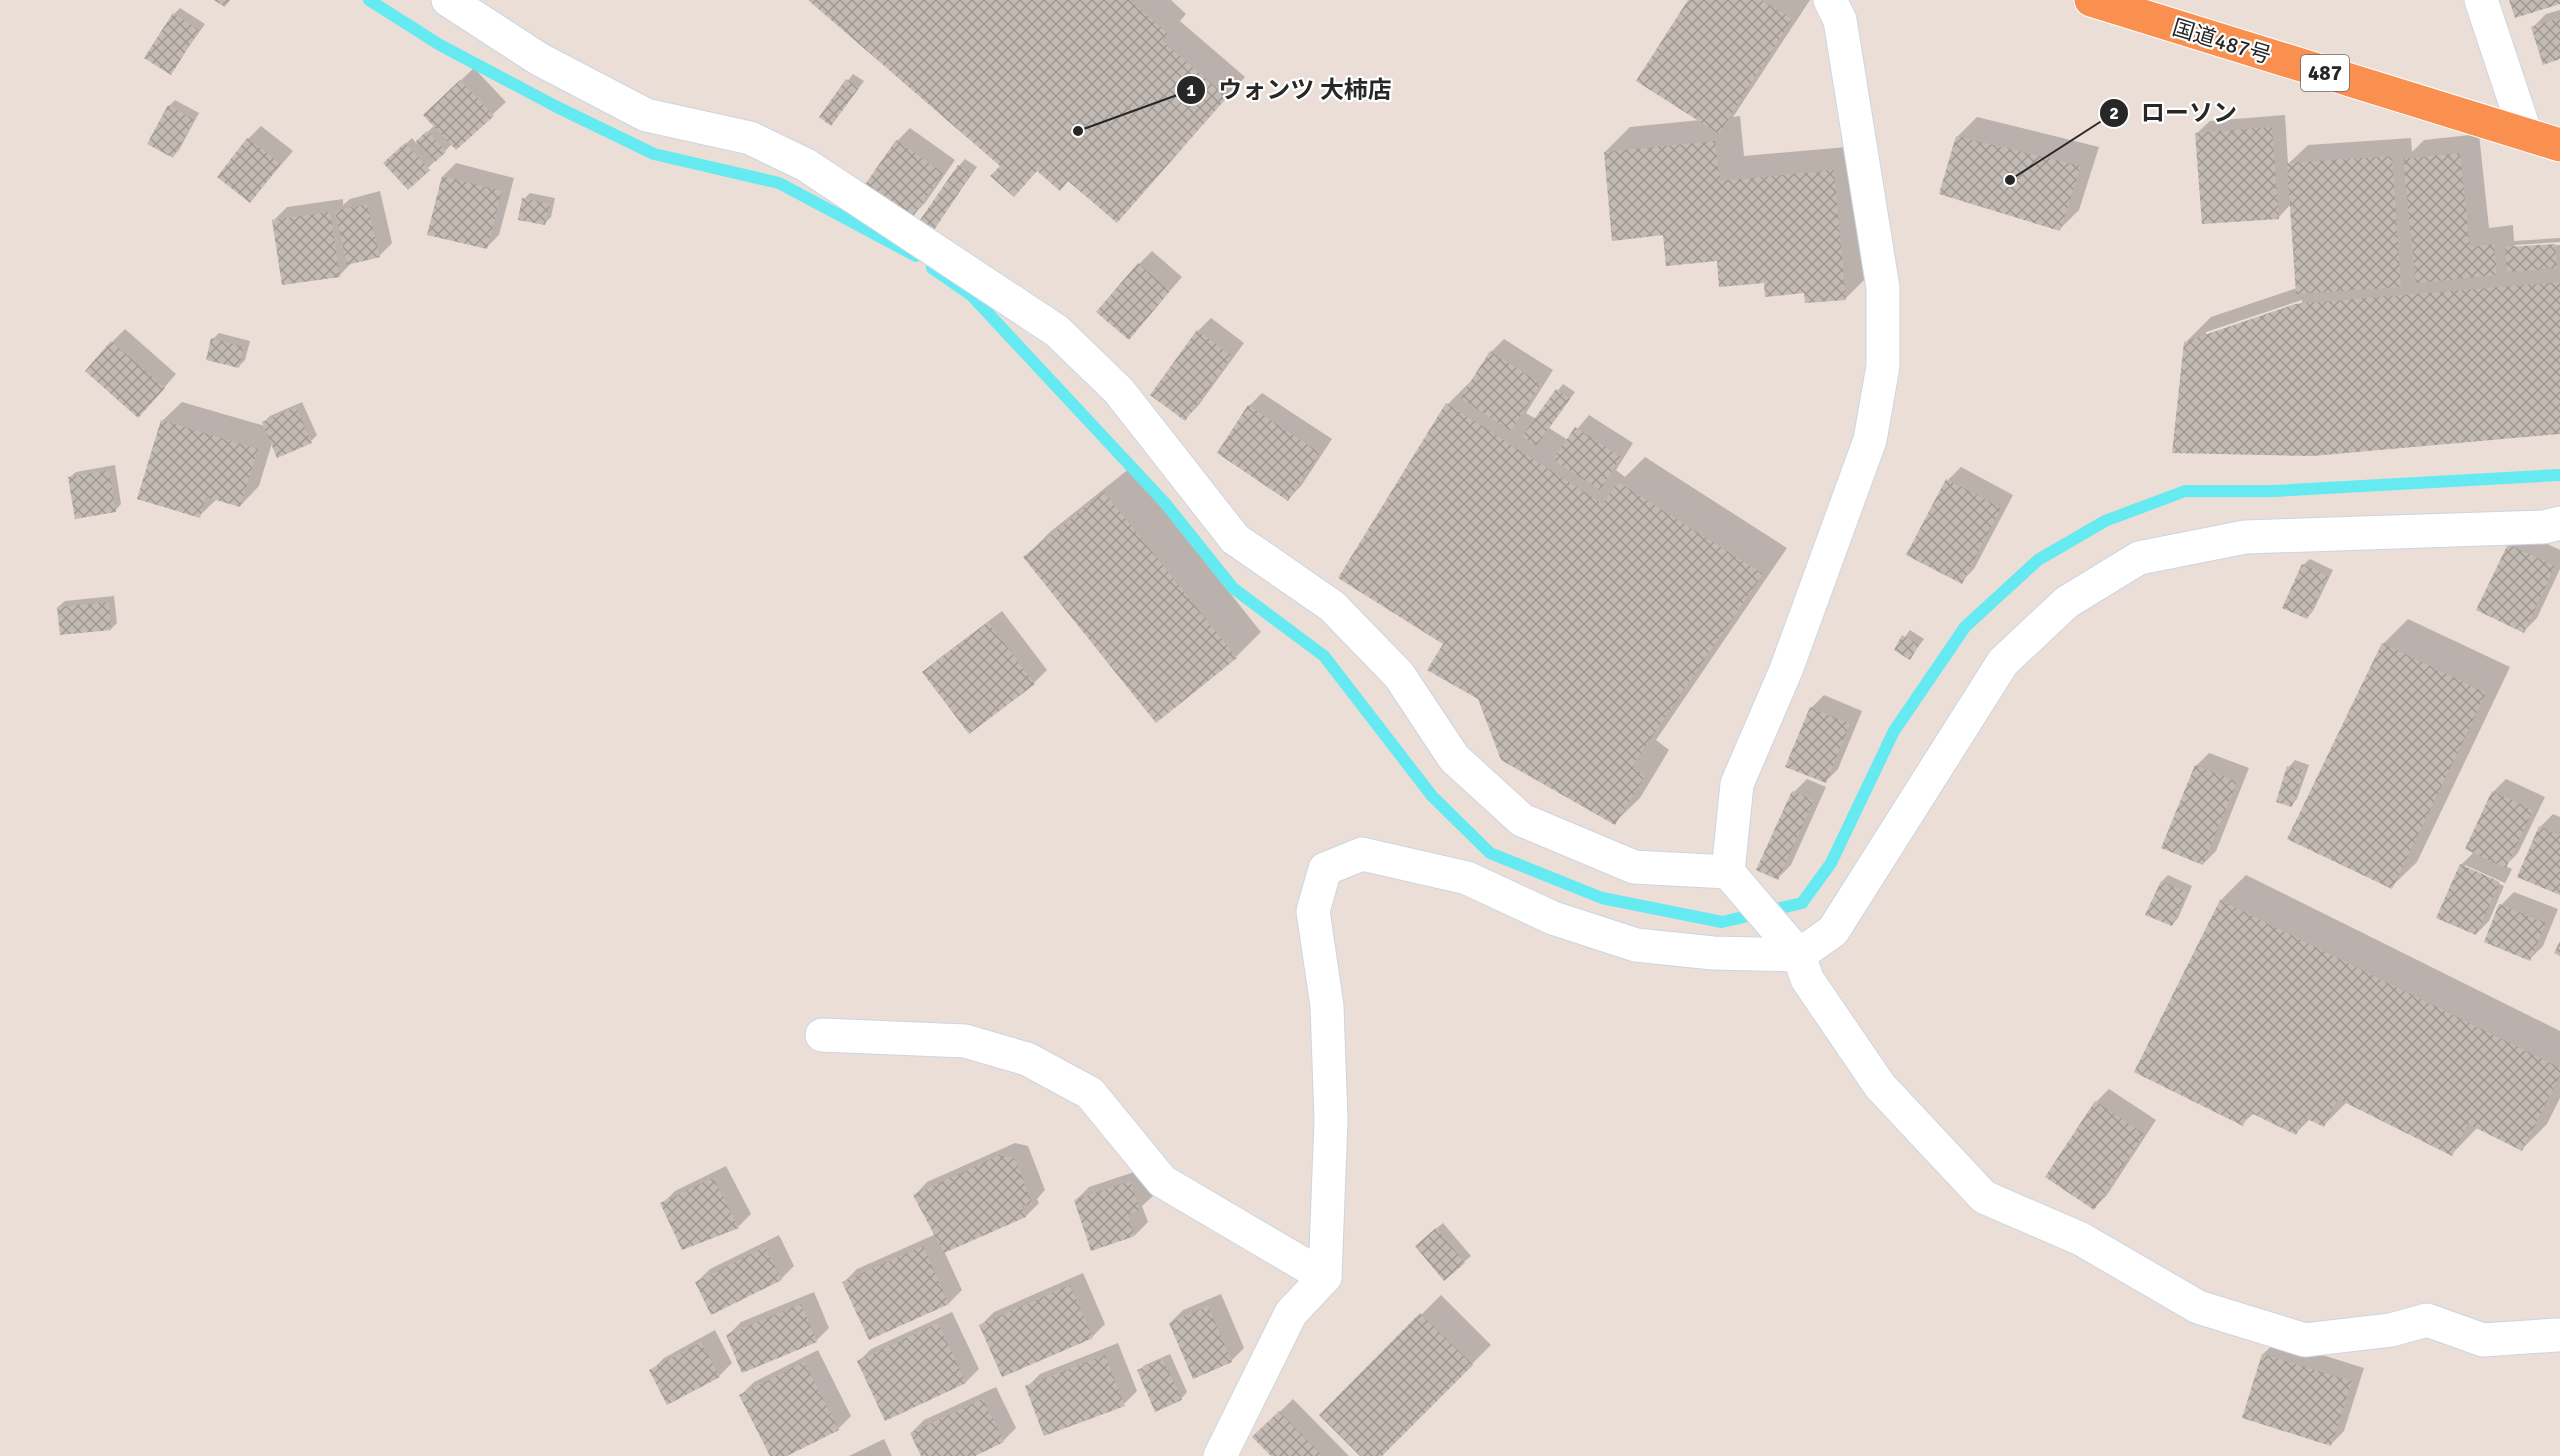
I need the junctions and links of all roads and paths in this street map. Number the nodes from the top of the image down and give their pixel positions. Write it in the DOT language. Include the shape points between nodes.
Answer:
graph roads {
  1 [pos="448,0"];
  2 [pos="1830,0"];
  3 [pos="2091,0"];
  4 [pos="2481,0"];
  5 [pos="2526,135"];
  6 [pos="2560,145"];
  7 [pos="2560,523"];
  8 [pos="1728,872"];
  9 [pos="1799,955"];
  10 [pos="822,1035"];
  11 [pos="1325,1277"];
  12 [pos="2559,1336"];
  13 [pos="1220,1456"];
  1 -- 8 [label="street" via="538,59 646,115 750,138 806,165 1057,331 1119,391 1235,539 1332,606 1399,675 1454,758 1522,820 1634,867"];
  2 -- 8 [label="street" via="1839,20 1883,288 1882,366 1870,440 1786,670 1737,784"];
  3 -- 5 [label="highway, 国道487号 / 487"];
  4 -- 5 [label="street"];
  5 -- 6 [label="highway, 国道487号 / 487"];
  7 -- 9 [label="street" via="2544,527 2245,537 2139,558 2067,602 2002,662 1833,931"];
  8 -- 9 [label="street"];
  9 -- 11 [label="street" via="1713,953 1636,945 1553,918 1467,878 1362,854 1325,869 1313,911 1327,1006 1329,1051 1331,1120"];
  9 -- 12 [label="street" via="1807,979 1881,1086 1984,1197 2081,1239 2198,1307 2305,1340 2391,1330 2427,1320 2483,1340"];
  10 -- 11 [label="street" via="965,1041 1027,1059 1090,1093 1162,1181"];
  11 -- 13 [label="street" via="1291,1313"];
}
